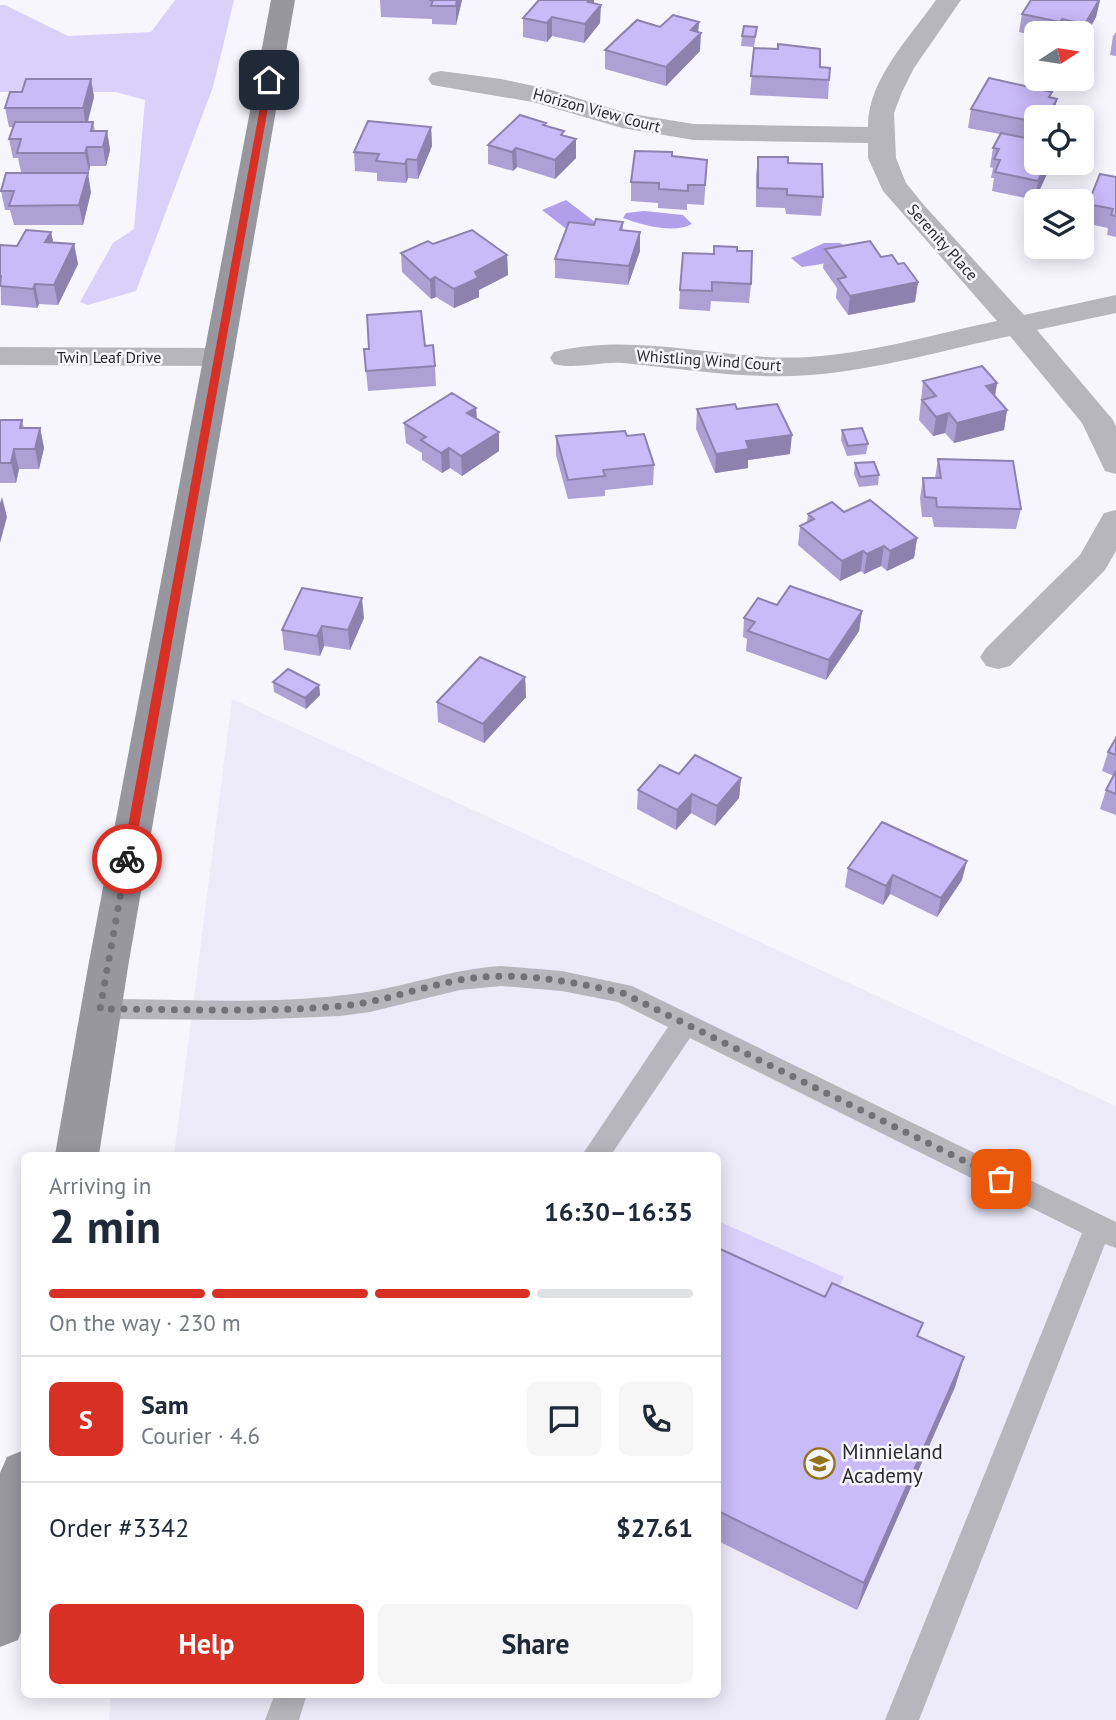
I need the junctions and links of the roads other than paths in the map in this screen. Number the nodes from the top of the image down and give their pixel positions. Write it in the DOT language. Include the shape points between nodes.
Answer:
graph roads {
  1 [pos="283,0"];
  2 [pos="949,0"];
  3 [pos="440,79"];
  4 [pos="879,135"];
  5 [pos="1116,304"];
  6 [pos="1017,325"];
  7 [pos="0,356"];
  8 [pos="219,357"];
  9 [pos="565,358"];
  10 [pos="1116,464"];
  11 [pos="1116,521"];
  12 [pos="998,657"];
  13 [pos="100,1009"];
  14 [pos="686,1022"];
  15 [pos="76,1152"];
  16 [pos="598,1152"];
  17 [pos="1107,1232"];
  18 [pos="21,1492"];
  19 [pos="0,1622"];
  20 [pos="290,1698"];
  21 [pos="282,1720"];
  22 [pos="902,1720"];
  1 -- 8 [label="street"];
  2 -- 4 [label="street, Serenity Place" via="901,68 881,113"];
  3 -- 4 [label="street, Horizon View Court" via="501,87 656,127 694,132"];
  4 -- 6 [label="street, Serenity Place" via="893,185"];
  5 -- 6 [label="street, Whistling Wind Court"];
  6 -- 9 [label="street, Whistling Wind Court" via="809,366 755,366 610,353"];
  6 -- 10 [label="street, Serenity Place" via="1097,420"];
  7 -- 8 [label="street, Twin Leaf Drive"];
  8 -- 13 [label="street"];
  11 -- 12 [label="street" via="1093,562"];
  13 -- 14 [label="lane" via="342,1006 505,975 556,979 623,993"];
  13 -- 15 [label="street"];
  14 -- 16 [label="lane"];
  14 -- 17 [label="lane"];
  17 -- 22 [label="lane"];
  18 -- 19 [label="street"];
  20 -- 21 [label="lane"];
}
